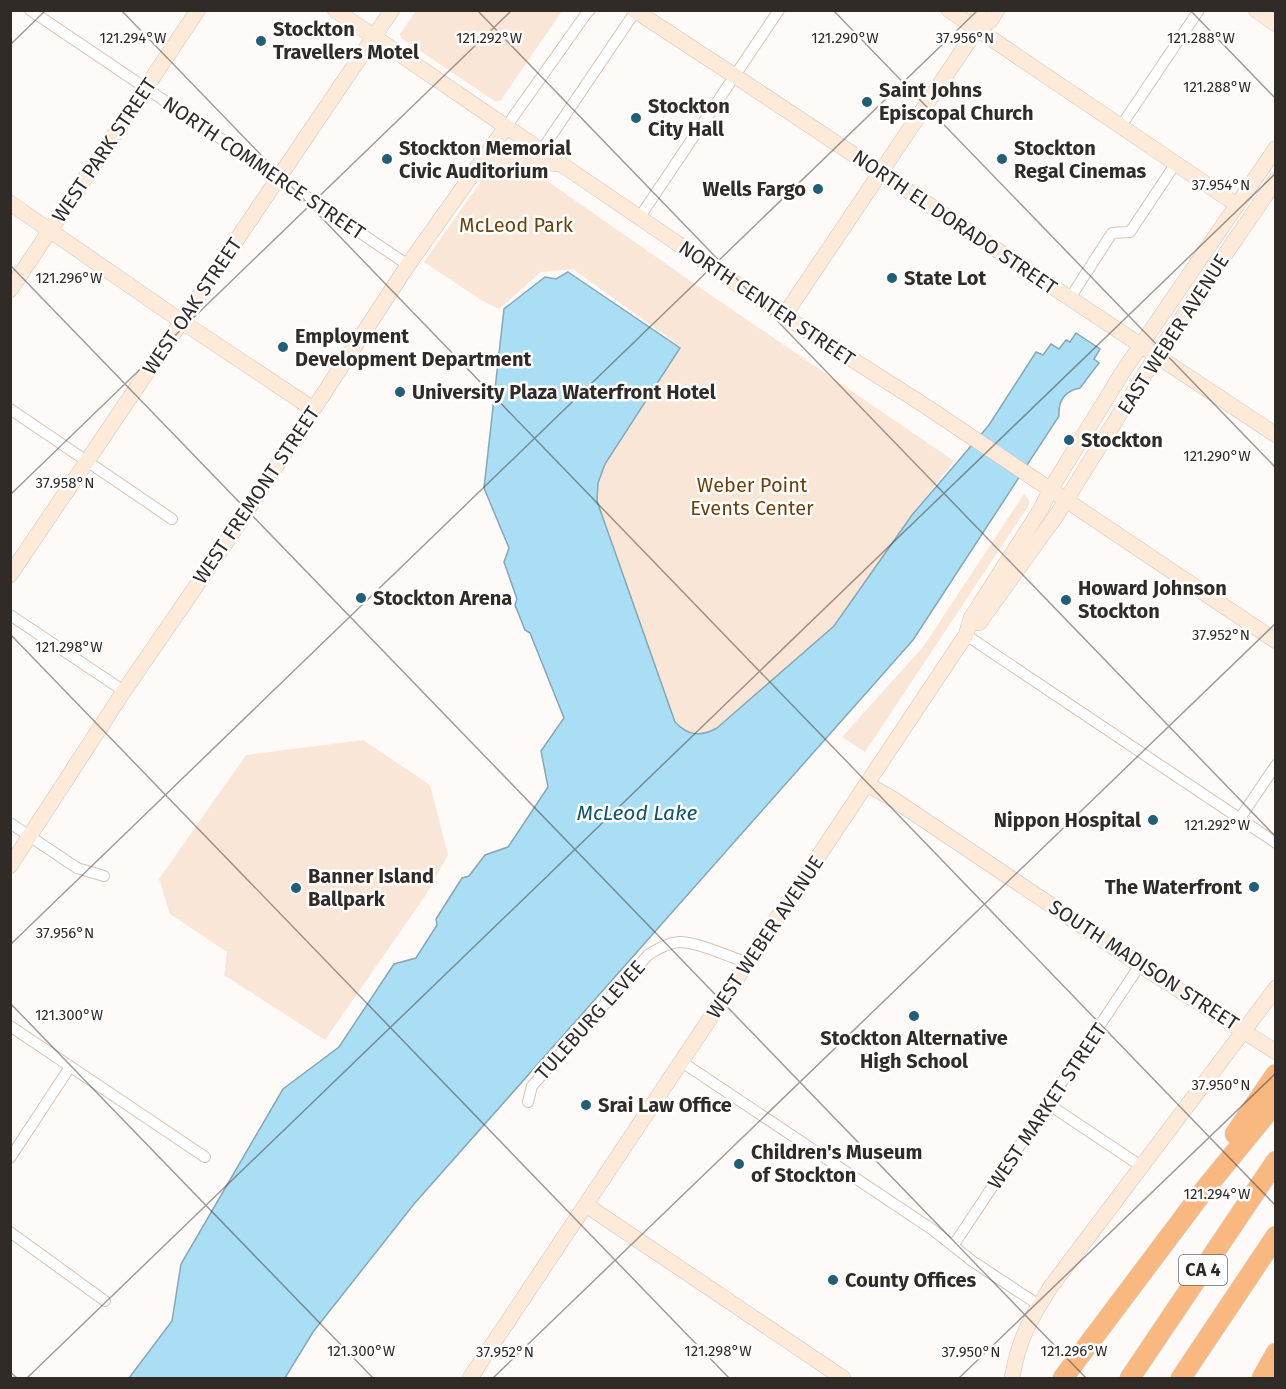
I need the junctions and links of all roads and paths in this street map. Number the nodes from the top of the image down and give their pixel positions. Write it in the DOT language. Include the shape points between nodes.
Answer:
graph roads {
  1 [pos="30,10"];
  2 [pos="198,10"];
  3 [pos="335,10"];
  4 [pos="392,10"];
  5 [pos="590,10"];
  6 [pos="779,10"];
  7 [pos="949,10"];
  8 [pos="980,10"];
  9 [pos="997,10"];
  10 [pos="1199,10"];
  11 [pos="1256,10"];
  12 [pos="634,11"];
  13 [pos="1275,24"];
  14 [pos="977,29"];
  15 [pos="374,36"];
  16 [pos="735,76"];
  17 [pos="146,89"];
  18 [pos="1121,126"];
  19 [pos="506,127"];
  20 [pos="1275,148"];
  21 [pos="541,151"];
  22 [pos="1176,163"];
  23 [pos="562,165"];
  24 [pos="882,172"];
  25 [pos="472,176"];
  26 [pos="279,178"];
  27 [pos="1275,180"];
  28 [pos="10,203"];
  29 [pos="1237,205"];
  30 [pos="639,218"];
  31 [pos="51,230"];
  32 [pos="408,265"];
  33 [pos="10,290"];
  34 [pos="1070,298"];
  35 [pos="784,316"];
  36 [pos="181,321"];
  37 [pos="1141,345"];
  38 [pos="1156,356"];
  39 [pos="313,409"];
  40 [pos="10,410"];
  41 [pos="1275,435"];
  42 [pos="87,463"];
  43 [pos="1050,490"];
  44 [pos="1066,500"];
  45 [pos="172,519"];
  46 [pos="10,575"];
  47 [pos="10,615"];
  48 [pos="966,635"];
  49 [pos="1275,641"];
  50 [pos="124,691"];
  51 [pos="1275,765"];
  52 [pos="867,784"];
  53 [pos="1240,818"];
  54 [pos="10,823"];
  55 [pos="30,836"];
  56 [pos="1275,843"];
  57 [pos="10,866"];
  58 [pos="104,876"];
  59 [pos="748,963"];
  60 [pos="1140,964"];
  61 [pos="1275,988"];
  62 [pos="10,1026"];
  63 [pos="1244,1030"];
  64 [pos="1275,1052"];
  65 [pos="682,1062"];
  66 [pos="70,1067"];
  67 [pos="1273,1088"];
  68 [pos="528,1102"];
  69 [pos="1048,1104"];
  70 [pos="205,1157"];
  71 [pos="10,1158"];
  72 [pos="1275,1161"];
  73 [pos="1141,1166"];
  74 [pos="586,1205"];
  75 [pos="10,1232"];
  76 [pos="1275,1236"];
  77 [pos="953,1246"];
  78 [pos="105,1301"];
  79 [pos="1039,1305"];
  80 [pos="1275,1353"];
  81 [pos="470,1378"];
  82 [pos="843,1378"];
  83 [pos="1012,1378"];
  84 [pos="1063,1378"];
  85 [pos="1130,1378"];
  86 [pos="1180,1378"];
  87 [pos="1262,1378"];
  1 -- 17 [label="street, NORTH COMMERCE STREET"];
  2 -- 17 [label="street, WEST PARK STREET"];
  3 -- 15 [label="street, NORTH CENTER STREET"];
  4 -- 15 [label="street, WEST OAK STREET"];
  5 -- 19 [label="street"];
  6 -- 16 [label="street"];
  7 -- 14 [label="street"];
  8 -- 14 [label="street"];
  9 -- 14 [label="street" via="990,21"];
  10 -- 18 [label="street"];
  11 -- 13 [label="street"];
  12 -- 16 [label="street, NORTH EL DORADO STREET"];
  12 -- 21 [label="street"];
  14 -- 18 [label="street"];
  14 -- 24 [label="street"];
  15 -- 19 [label="street, NORTH CENTER STREET"];
  15 -- 26 [label="street, WEST OAK STREET"];
  16 -- 24 [label="street, NORTH EL DORADO STREET"];
  16 -- 30 [label="street"];
  17 -- 26 [label="street, NORTH COMMERCE STREET"];
  17 -- 31 [label="street, WEST PARK STREET"];
  18 -- 22 [label="street"];
  19 -- 21 [label="street, NORTH CENTER STREET"];
  19 -- 25 [label="street, WEST FREMONT STREET"];
  20 -- 29 [label="street, EAST WEBER AVENUE"];
  21 -- 23 [label="street, NORTH CENTER STREET"];
  22 -- 29 [label="street"];
  22 -- 34 [label="street" via="1130,232 1112,233"];
  23 -- 25 [label="street" via="510,158"];
  23 -- 30 [label="street, NORTH CENTER STREET"];
  24 -- 34 [label="street, NORTH EL DORADO STREET"];
  24 -- 35 [label="street"];
  25 -- 32 [label="street, WEST FREMONT STREET"];
  26 -- 32 [label="street, NORTH COMMERCE STREET"];
  26 -- 36 [label="street, WEST OAK STREET"];
  27 -- 38 [label="street, EAST WEBER AVENUE"];
  28 -- 31 [label="street"];
  29 -- 37 [label="street, EAST WEBER AVENUE"];
  30 -- 35 [label="street, NORTH CENTER STREET"];
  31 -- 33 [label="street, WEST PARK STREET"];
  31 -- 36 [label="street"];
  32 -- 39 [label="street, WEST FREMONT STREET"];
  34 -- 37 [label="street, NORTH EL DORADO STREET"];
  35 -- 43 [label="street, NORTH CENTER STREET"];
  36 -- 39 [label="street"];
  36 -- 42 [label="street, WEST OAK STREET"];
  37 -- 38 [label="street, NORTH EL DORADO STREET"];
  37 -- 43 [label="street, EAST WEBER AVENUE"];
  38 -- 41 [label="street, NORTH EL DORADO STREET"];
  38 -- 44 [label="street, EAST WEBER AVENUE"];
  39 -- 50 [label="street, WEST FREMONT STREET"];
  40 -- 42 [label="street"];
  42 -- 45 [label="street"];
  42 -- 46 [label="street, WEST OAK STREET"];
  43 -- 44 [label="street, NORTH CENTER STREET"];
  43 -- 48 [label="street, WEST WEBER AVENUE" via="971,618"];
  44 -- 48 [label="street, EAST WEBER AVENUE" via="978,625"];
  44 -- 49 [label="street, NORTH CENTER STREET"];
  47 -- 50 [label="street"];
  48 -- 52 [label="street, WEST WEBER AVENUE"];
  48 -- 53 [label="street"];
  50 -- 55 [label="street, WEST FREMONT STREET"];
  51 -- 53 [label="street"];
  52 -- 59 [label="street, WEST WEBER AVENUE"];
  52 -- 60 [label="street, SOUTH MADISON STREET"];
  53 -- 56 [label="street"];
  54 -- 55 [label="street"];
  55 -- 57 [label="street, WEST FREMONT STREET"];
  55 -- 58 [label="street" via="77,868"];
  59 -- 65 [label="street, WEST WEBER AVENUE"];
  59 -- 68 [label="street, TULEBURG LEVEE" via="691,944 662,946 648,955 532,1086"];
  60 -- 63 [label="street, SOUTH MADISON STREET"];
  60 -- 69 [label="street, WEST MARKET STREET"];
  61 -- 63 [label="street"];
  62 -- 66 [label="street"];
  63 -- 64 [label="street, SOUTH MADISON STREET"];
  63 -- 73 [label="street"];
  65 -- 74 [label="street, WEST WEBER AVENUE"];
  65 -- 77 [label="street"];
  66 -- 70 [label="street"];
  66 -- 71 [label="street"];
  67 -- 84 [label="highway, CA 4" via="1222,1151 1205,1189"];
  69 -- 73 [label="street"];
  69 -- 77 [label="street, WEST MARKET STREET"];
  72 -- 85 [label="highway, CA 4"];
  73 -- 79 [label="street"];
  74 -- 81 [label="street, WEST WEBER AVENUE"];
  74 -- 82 [label="street"];
  75 -- 78 [label="street"];
  76 -- 86 [label="highway, CA 4"];
  77 -- 79 [label="street"];
  79 -- 83 [label="street" via="1026,1327"];
  80 -- 87 [label="highway"];
}
